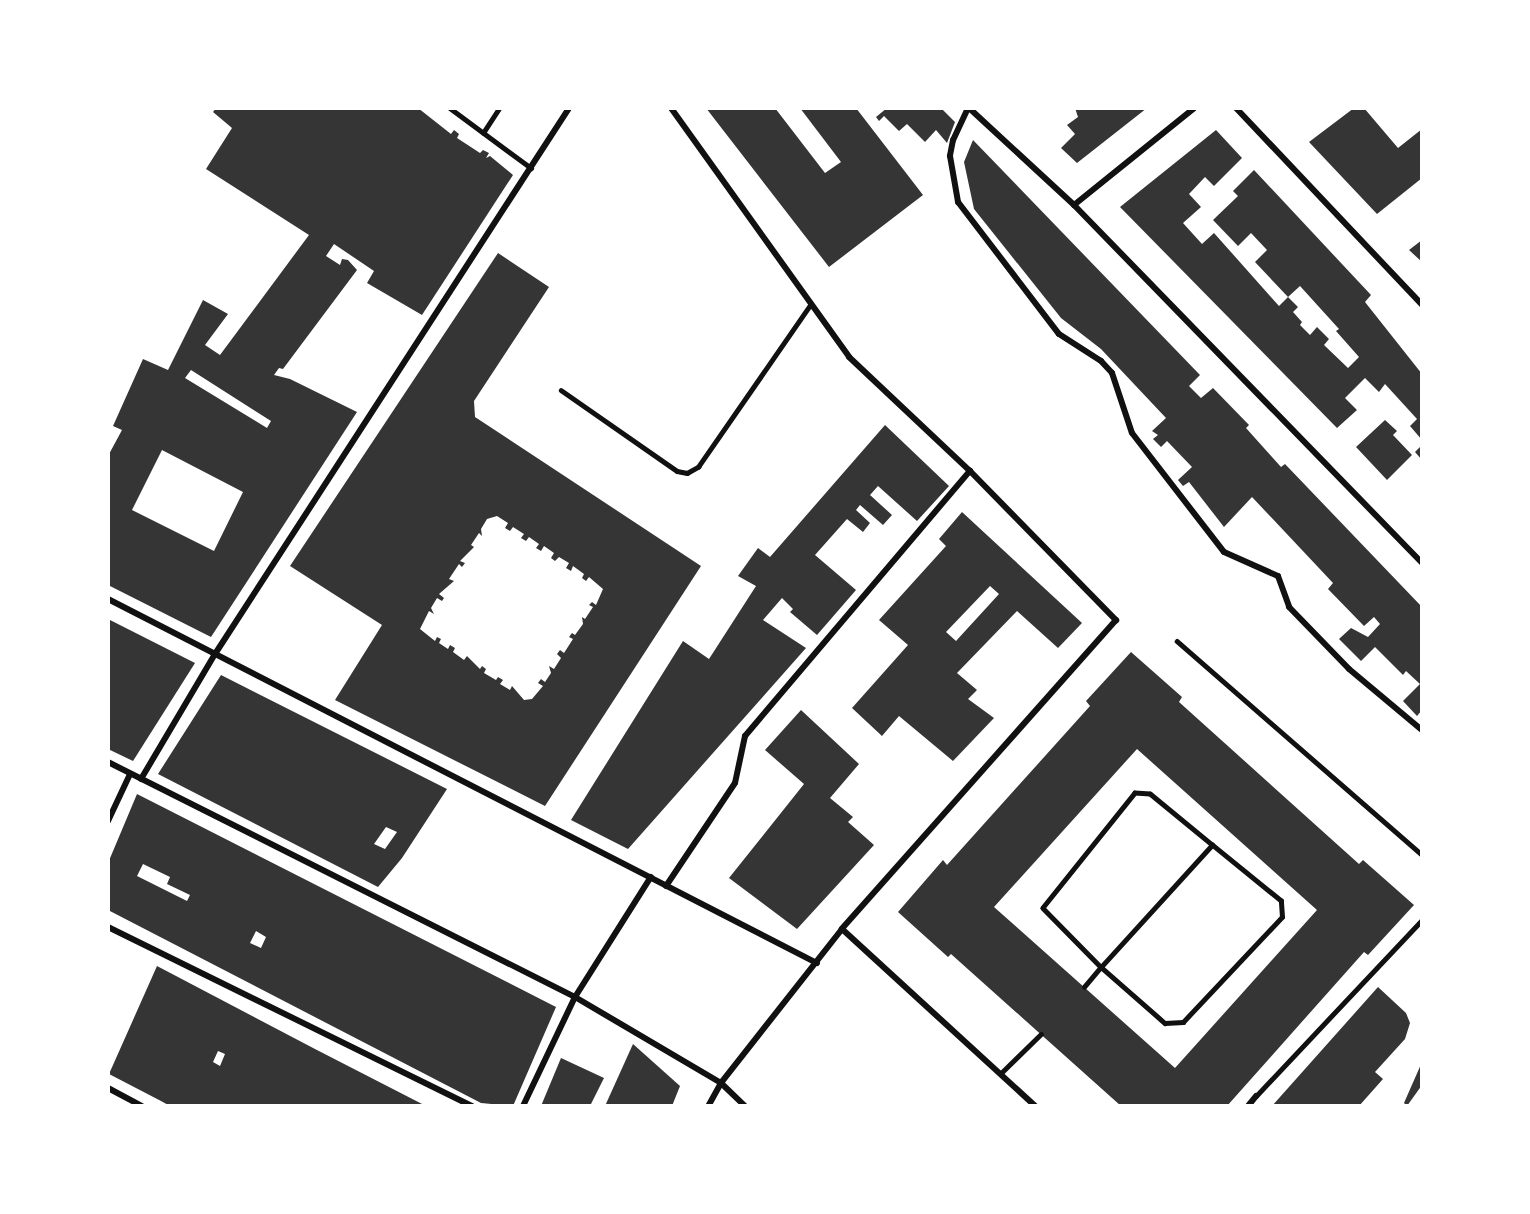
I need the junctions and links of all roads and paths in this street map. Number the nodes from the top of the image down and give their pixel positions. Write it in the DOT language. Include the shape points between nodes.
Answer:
graph roads {
  1 [pos="450,108"];
  2 [pos="499,108"];
  3 [pos="569,108"];
  4 [pos="671,108"];
  5 [pos="968,108"];
  6 [pos="1194,108"];
  7 [pos="1236,108"];
  8 [pos="483,133"];
  9 [pos="531,168"];
  10 [pos="1074,205"];
  11 [pos="811,304"];
  12 [pos="1422,305"];
  13 [pos="561,390"];
  14 [pos="969,471"];
  15 [pos="1422,563"];
  16 [pos="108,599"];
  17 [pos="1177,641"];
  18 [pos="215,654"];
  19 [pos="1422,730"];
  20 [pos="108,762"];
  21 [pos="130,774"];
  22 [pos="141,779"];
  23 [pos="108,821"];
  24 [pos="1212,845"];
  25 [pos="1422,855"];
  26 [pos="651,877"];
  27 [pos="666,886"];
  28 [pos="1422,920"];
  29 [pos="108,927"];
  30 [pos="842,929"];
  31 [pos="817,963"];
  32 [pos="1101,967"];
  33 [pos="1084,987"];
  34 [pos="575,997"];
  35 [pos="1041,1034"];
  36 [pos="1000,1074"];
  37 [pos="721,1083"];
  38 [pos="108,1088"];
  39 [pos="1256,1096"];
  40 [pos="142,1106"];
  41 [pos="472,1106"];
  42 [pos="523,1106"];
  43 [pos="708,1106"];
  44 [pos="745,1106"];
  45 [pos="1035,1106"];
  46 [pos="1248,1106"];
  1 -- 8 [label="lane"];
  2 -- 8 [label="lane"];
  3 -- 9 [label="street"];
  4 -- 11 [label="street"];
  5 -- 10 [label="street"];
  5 -- 19 [label="street" via="950,156 958,202 1059,334 1101,361 1112,374 1132,434 1224,552 1278,576 1289,608 1349,669"];
  6 -- 10 [label="street"];
  7 -- 12 [label="street"];
  8 -- 9 [label="lane"];
  9 -- 18 [label="street"];
  10 -- 15 [label="street"];
  11 -- 13 [label="lane" via="698,467 687,472 677,471"];
  11 -- 14 [label="street" via="849,357"];
  14 -- 27 [label="street" via="745,736 735,783"];
  14 -- 30 [label="street" via="1116,620"];
  16 -- 18 [label="street"];
  17 -- 25 [label="lane"];
  18 -- 22 [label="street"];
  18 -- 26 [label="street"];
  20 -- 21 [label="street"];
  21 -- 22 [label="street"];
  21 -- 23 [label="street"];
  22 -- 34 [label="street"];
  24 -- 32 [label="lane"];
  24 -- 32 [label="lane" via="1150,794 1135,792 1043,909"];
  24 -- 32 [label="lane" via="1281,901 1282,917 1183,1022 1165,1023"];
  26 -- 27 [label="street"];
  26 -- 34 [label="street"];
  27 -- 31 [label="street"];
  28 -- 39 [label="lane"];
  29 -- 41 [label="street"];
  30 -- 31 [label="street"];
  30 -- 36 [label="street"];
  31 -- 37 [label="street"];
  32 -- 33 [label="lane"];
  34 -- 37 [label="street"];
  34 -- 42 [label="street"];
  35 -- 36 [label="lane"];
  36 -- 45 [label="street"];
  37 -- 43 [label="street"];
  37 -- 44 [label="street"];
  38 -- 40 [label="street"];
  39 -- 46 [label="street"];
}
